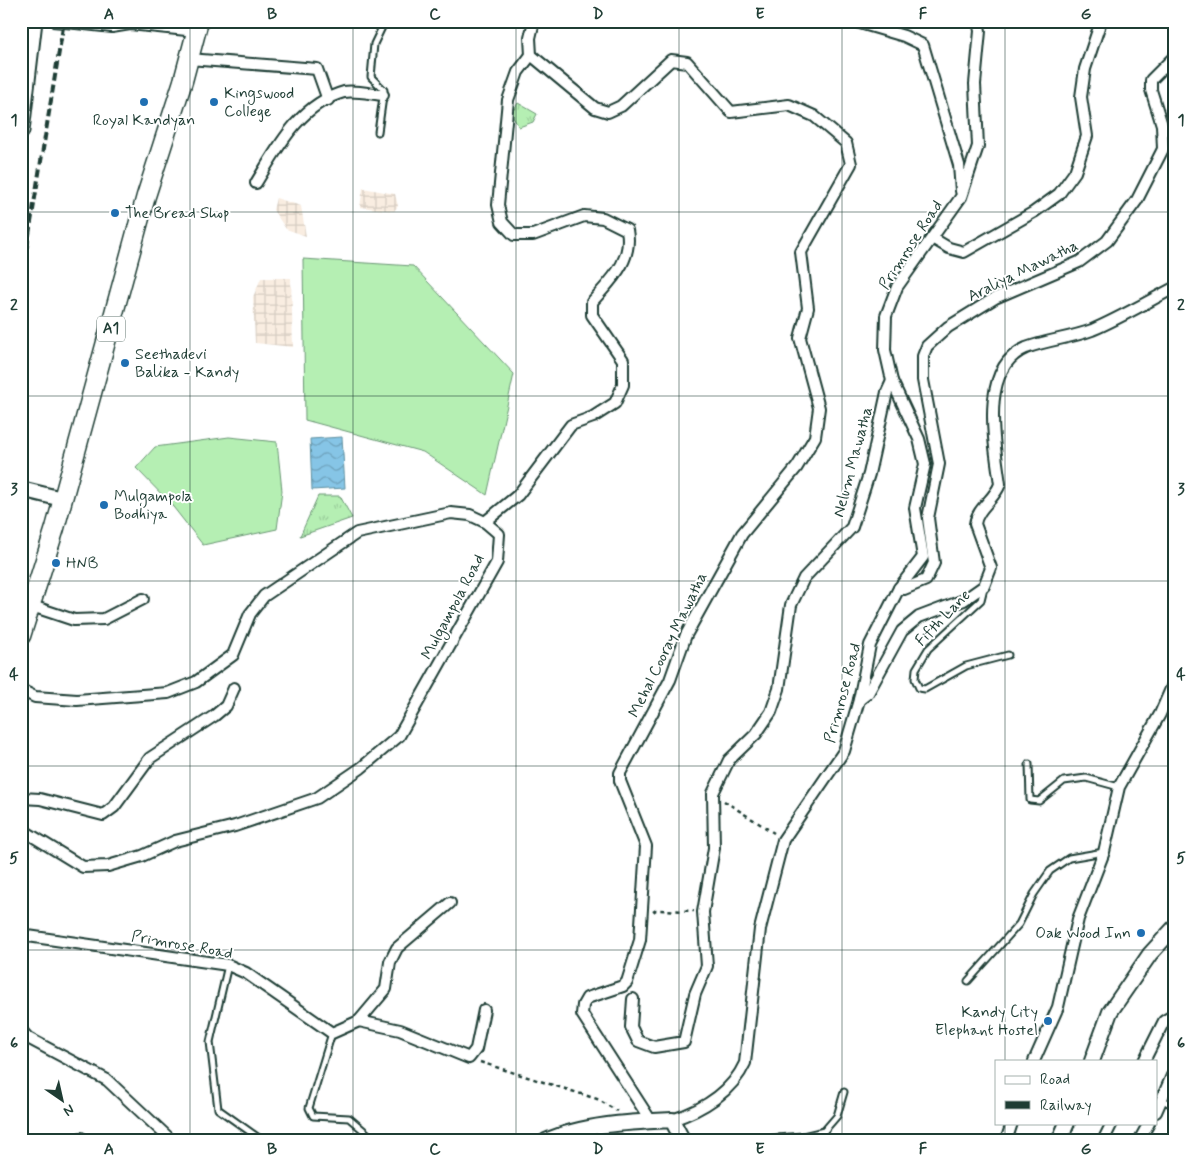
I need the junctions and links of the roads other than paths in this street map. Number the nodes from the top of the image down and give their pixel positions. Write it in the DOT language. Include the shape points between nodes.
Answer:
graph roads {
  1 [pos="34,21"];
  2 [pos="52,21"];
  3 [pos="385,21"];
  4 [pos="534,21"];
  5 [pos="853,21"];
  6 [pos="978,21"];
  7 [pos="1101,21"];
  8 [pos="198,26"];
  9 [pos="531,55"];
  10 [pos="1174,57"];
  11 [pos="189,59"];
  12 [pos="383,95"];
  13 [pos="328,100"];
  14 [pos="21,131"];
  15 [pos="378,132"];
  16 [pos="256,182"];
  17 [pos="961,197"];
  18 [pos="932,238"];
  19 [pos="1174,288"];
  20 [pos="892,381"];
  21 [pos="21,489"];
  22 [pos="62,499"];
  23 [pos="485,522"];
  24 [pos="984,586"];
  25 [pos="899,588"];
  26 [pos="143,599"];
  27 [pos="32,606"];
  28 [pos="21,636"];
  29 [pos="1008,654"];
  30 [pos="1174,682"];
  31 [pos="234,688"];
  32 [pos="21,690"];
  33 [pos="859,700"];
  34 [pos="1029,764"];
  35 [pos="1119,787"];
  36 [pos="21,798"];
  37 [pos="21,829"];
  38 [pos="1104,852"];
  39 [pos="450,903"];
  40 [pos="1171,930"];
  41 [pos="21,935"];
  42 [pos="228,965"];
  43 [pos="968,981"];
  44 [pos="633,999"];
  45 [pos="484,1010"];
  46 [pos="1174,1015"];
  47 [pos="359,1021"];
  48 [pos="21,1030"];
  49 [pos="332,1033"];
  50 [pos="1034,1060"];
  51 [pos="1092,1060"];
  52 [pos="1144,1060"];
  53 [pos="1174,1072"];
  54 [pos="844,1092"];
  55 [pos="1164,1100"];
  56 [pos="1174,1106"];
  57 [pos="1158,1109"];
  58 [pos="672,1120"];
  59 [pos="651,1121"];
  60 [pos="1012,1124"];
  61 [pos="1067,1124"];
  62 [pos="1112,1124"];
  63 [pos="1149,1124"];
  64 [pos="172,1141"];
  65 [pos="263,1141"];
  66 [pos="376,1141"];
  67 [pos="546,1141"];
  68 [pos="683,1141"];
  69 [pos="736,1141"];
  70 [pos="1006,1141"];
  71 [pos="1059,1141"];
  72 [pos="1103,1141"];
  73 [pos="1139,1141"];
  1 -- 14 [label="main road"];
  2 -- 8 [label="street, bridge" via="112,27 130,24"];
  3 -- 12 [label="lane" via="374,44 371,77 384,90"];
  4 -- 9 [label="street"];
  5 -- 17 [label="street" via="923,45 959,165"];
  6 -- 17 [label="street, Primrose Road" via="975,84 978,146"];
  7 -- 18 [label="street" via="1085,69 1081,97 1087,136 1075,172 1058,194 1034,212 964,252"];
  8 -- 11 [label="highway, A1"];
  9 -- 23 [label="street" via="518,72 508,100 498,205 502,222 514,235 532,235 584,216 603,218 627,230 630,241 624,264 592,302 592,314 622,360 623,385 614,403 594,417 571,425 518,495"];
  9 -- 59 [label="street, Mehal Cooray Mawatha" via="595,108 608,112 621,106 671,60 687,62 731,112 789,105 814,116 846,143 851,164 801,252 808,308 800,338 819,408 815,437 797,467 742,534 686,635 670,680 620,773 620,781 646,846 640,940 627,982 587,998 582,1014"];
  10 -- 25 [label="street, Araliya Mawatha" via="1151,80 1162,125 1163,148 1137,200 1107,241 1080,262 995,298 948,327 927,346 923,356 924,380 939,464 928,518 934,562 926,580"];
  11 -- 13 [label="street" via="317,69"];
  11 -- 22 [label="highway, A1" via="146,196"];
  12 -- 13 [label="street" via="345,92"];
  12 -- 15 [label="lane"];
  13 -- 16 [label="street" via="306,113 286,134"];
  17 -- 18 [label="street, Primrose Road"];
  18 -- 20 [label="street, Primrose Road" via="897,287 886,316 884,350"];
  19 -- 24 [label="street" via="1092,330 1025,349 1006,363 995,393 991,423 1000,484 997,493 976,517 975,524 991,568"];
  20 -- 25 [label="street, Primrose Road" via="919,440 925,464 915,508 923,557"];
  20 -- 44 [label="street, Nelum Mawatha" via="852,527 804,578 791,605 779,689 771,712 756,734 729,760 712,793 714,848 703,912 707,966 695,994 684,1042 654,1047 638,1041 631,1027"];
  21 -- 22 [label="street"];
  22 -- 27 [label="highway, A1"];
  23 -- 32 [label="street" via="470,515 451,514 357,532 264,596 250,614 233,655 196,682 168,693 77,700 35,697"];
  23 -- 37 [label="street, Mulgampola Road" via="499,534 496,562 399,736 361,768 317,798 235,826 175,840 142,856 108,866 83,867"];
  24 -- 29 [label="lane, Fifth Lane" via="981,600 928,650 916,669 915,679 919,688 925,689 966,666"];
  24 -- 33 [label="street" via="964,600 919,617 902,631 868,693"];
  25 -- 33 [label="street, Primrose Road" via="870,645"];
  26 -- 27 [label="street" via="104,619 74,620"];
  27 -- 28 [label="highway, A1"];
  30 -- 35 [label="street"];
  31 -- 36 [label="street" via="226,706 150,758 114,807 102,815 40,799"];
  33 -- 58 [label="street, Primrose Road" via="844,751 784,840 760,929 745,1063 739,1077 729,1088 688,1114"];
  34 -- 35 [label="lane" via="1030,800 1039,801 1064,780 1086,778"];
  35 -- 38 [label="street"];
  38 -- 43 [label="lane" via="1069,858 1050,871 1019,924"];
  38 -- 50 [label="street" via="1078,919 1058,1007"];
  39 -- 47 [label="street" via="397,948 390,962 386,989"];
  40 -- 51 [label="street" via="1150,954 1110,1012"];
  41 -- 42 [label="street, Primrose Road"];
  42 -- 49 [label="street, Primrose Road" via="246,973"];
  42 -- 65 [label="lane" via="210,1042 218,1109"];
  45 -- 47 [label="street" via="476,1049 469,1058 400,1030"];
  46 -- 52 [label="street" via="1164,1021"];
  47 -- 49 [label="street"];
  48 -- 64 [label="street" via="28,1038 107,1080"];
  49 -- 66 [label="lane" via="309,1108 313,1116 349,1118"];
  53 -- 55 [label="street"];
  54 -- 69 [label="lane" via="837,1116 824,1130 803,1136"];
  55 -- 56 [label="lane"];
  55 -- 57 [label="street"];
  58 -- 59 [label="street"];
  58 -- 68 [label="street"];
  59 -- 67 [label="street" via="634,1121 559,1135"];
  60 -- 70 [label="street"];
  61 -- 71 [label="street"];
  62 -- 72 [label="street"];
  63 -- 73 [label="street"];
}
